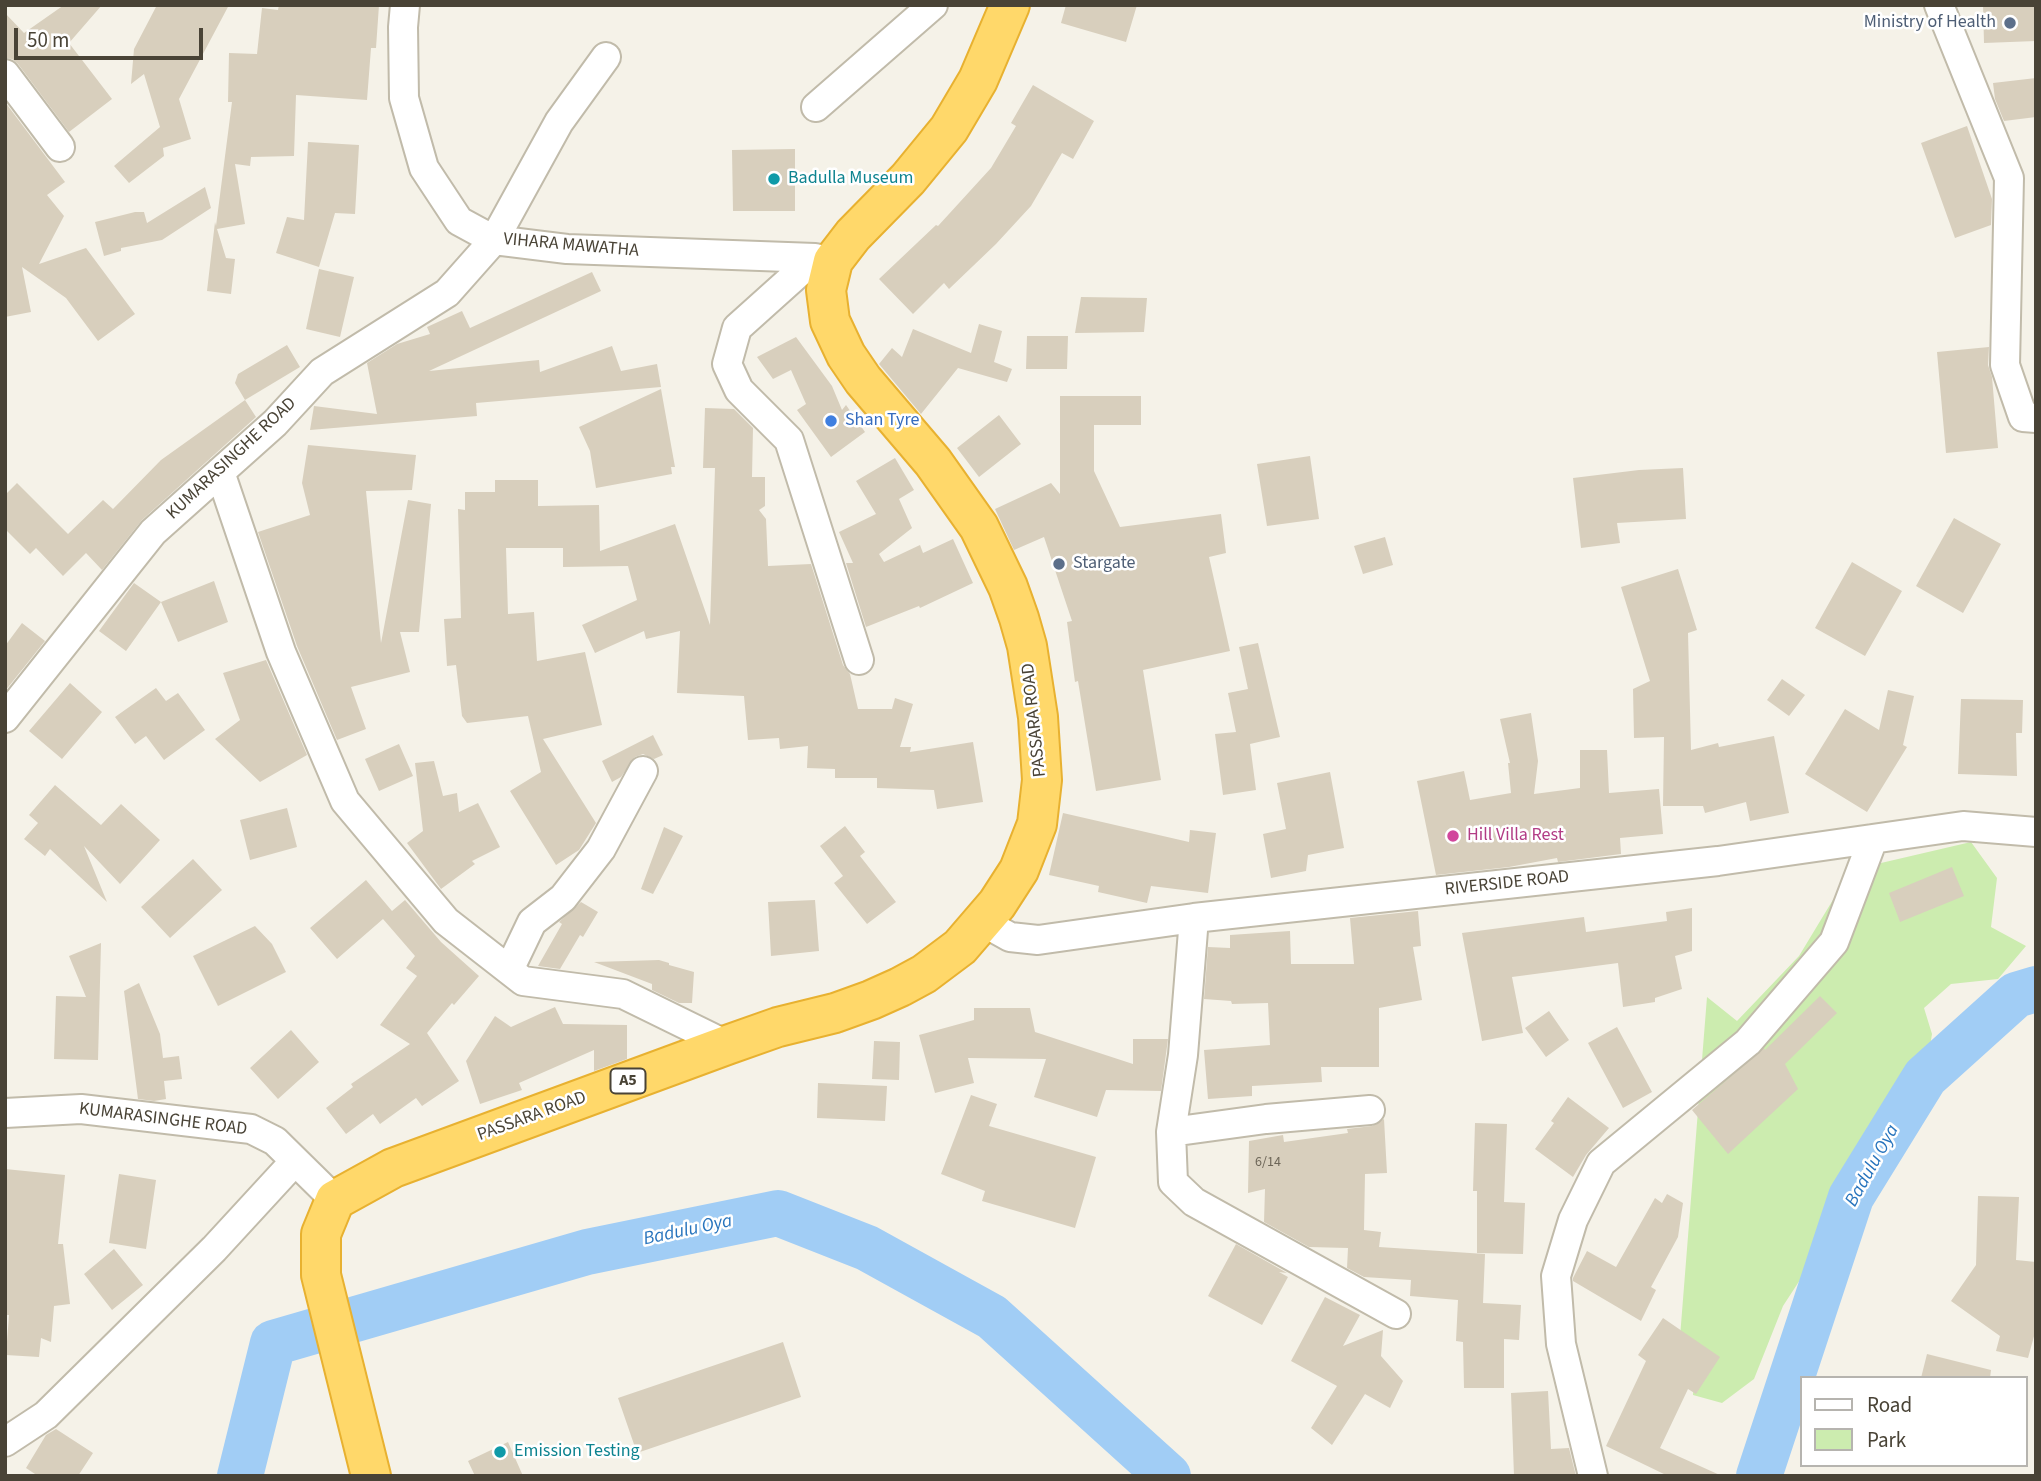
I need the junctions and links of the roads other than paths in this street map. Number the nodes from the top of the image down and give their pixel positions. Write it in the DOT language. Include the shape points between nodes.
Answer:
graph roads {
  1 [pos="405,5"];
  2 [pos="933,5"];
  3 [pos="1010,5"];
  4 [pos="1939,5"];
  5 [pos="606,57"];
  6 [pos="5,74"];
  7 [pos="816,107"];
  8 [pos="60,147"];
  9 [pos="495,240"];
  10 [pos="824,260"];
  11 [pos="2036,418"];
  12 [pos="220,472"];
  13 [pos="859,660"];
  14 [pos="5,718"];
  15 [pos="643,771"];
  16 [pos="2036,832"];
  17 [pos="1873,839"];
  18 [pos="1194,918"];
  19 [pos="983,922"];
  20 [pos="509,970"];
  21 [pos="727,1045"];
  22 [pos="1370,1110"];
  23 [pos="5,1114"];
  24 [pos="1171,1132"];
  25 [pos="295,1161"];
  26 [pos="335,1200"];
  27 [pos="1396,1314"];
  28 [pos="5,1442"];
  29 [pos="371,1476"];
  30 [pos="1593,1476"];
  1 -- 9 [label="street, VIHARA MAWATHA" via="404,98 424,168 459,220"];
  2 -- 7 [label="street"];
  3 -- 10 [label="highway, PASSARA ROAD / A5" via="978,80 949,129 908,179"];
  4 -- 11 [label="street" via="2009,178 2005,365 2023,417"];
  5 -- 9 [label="street, KUMARASINGHE ROAD" via="559,122"];
  6 -- 8 [label="street"];
  9 -- 10 [label="street, VIHARA MAWATHA" via="567,249"];
  9 -- 12 [label="street, KUMARASINGHE ROAD" via="447,293 322,372 275,423"];
  10 -- 13 [label="street" via="737,328 727,364 738,390 789,440"];
  10 -- 19 [label="highway, PASSARA ROAD / A5" via="835,335 863,380 933,462 979,527 1008,587 1027,646 1041,746 1037,824 1020,870"];
  12 -- 14 [label="street, KUMARASINGHE ROAD" via="153,532"];
  12 -- 20 [label="street" via="281,652 345,802 446,921"];
  15 -- 20 [label="street" via="601,849 563,898 532,922"];
  16 -- 17 [label="street, RIVERSIDE ROAD" via="1963,826"];
  17 -- 18 [label="street, RIVERSIDE ROAD" via="1718,861"];
  17 -- 30 [label="street" via="1834,942 1748,1042 1601,1163 1573,1220 1556,1276 1561,1344"];
  18 -- 19 [label="street, RIVERSIDE ROAD" via="1038,940 1010,937"];
  18 -- 24 [label="street"];
  19 -- 21 [label="highway, PASSARA ROAD / A5" via="943,961 900,987 835,1013"];
  20 -- 21 [label="street" via="523,981 623,994"];
  21 -- 26 [label="highway, PASSARA ROAD / A5" via="393,1168"];
  22 -- 24 [label="street"];
  23 -- 25 [label="street, KUMARASINGHE ROAD" via="81,1109 251,1129 275,1141"];
  24 -- 27 [label="street" via="1173,1182 1194,1202"];
  25 -- 26 [label="street, KUMARASINGHE ROAD"];
  25 -- 28 [label="street" via="214,1249 46,1415"];
  26 -- 29 [label="highway" via="321,1234 321,1275"];
}
